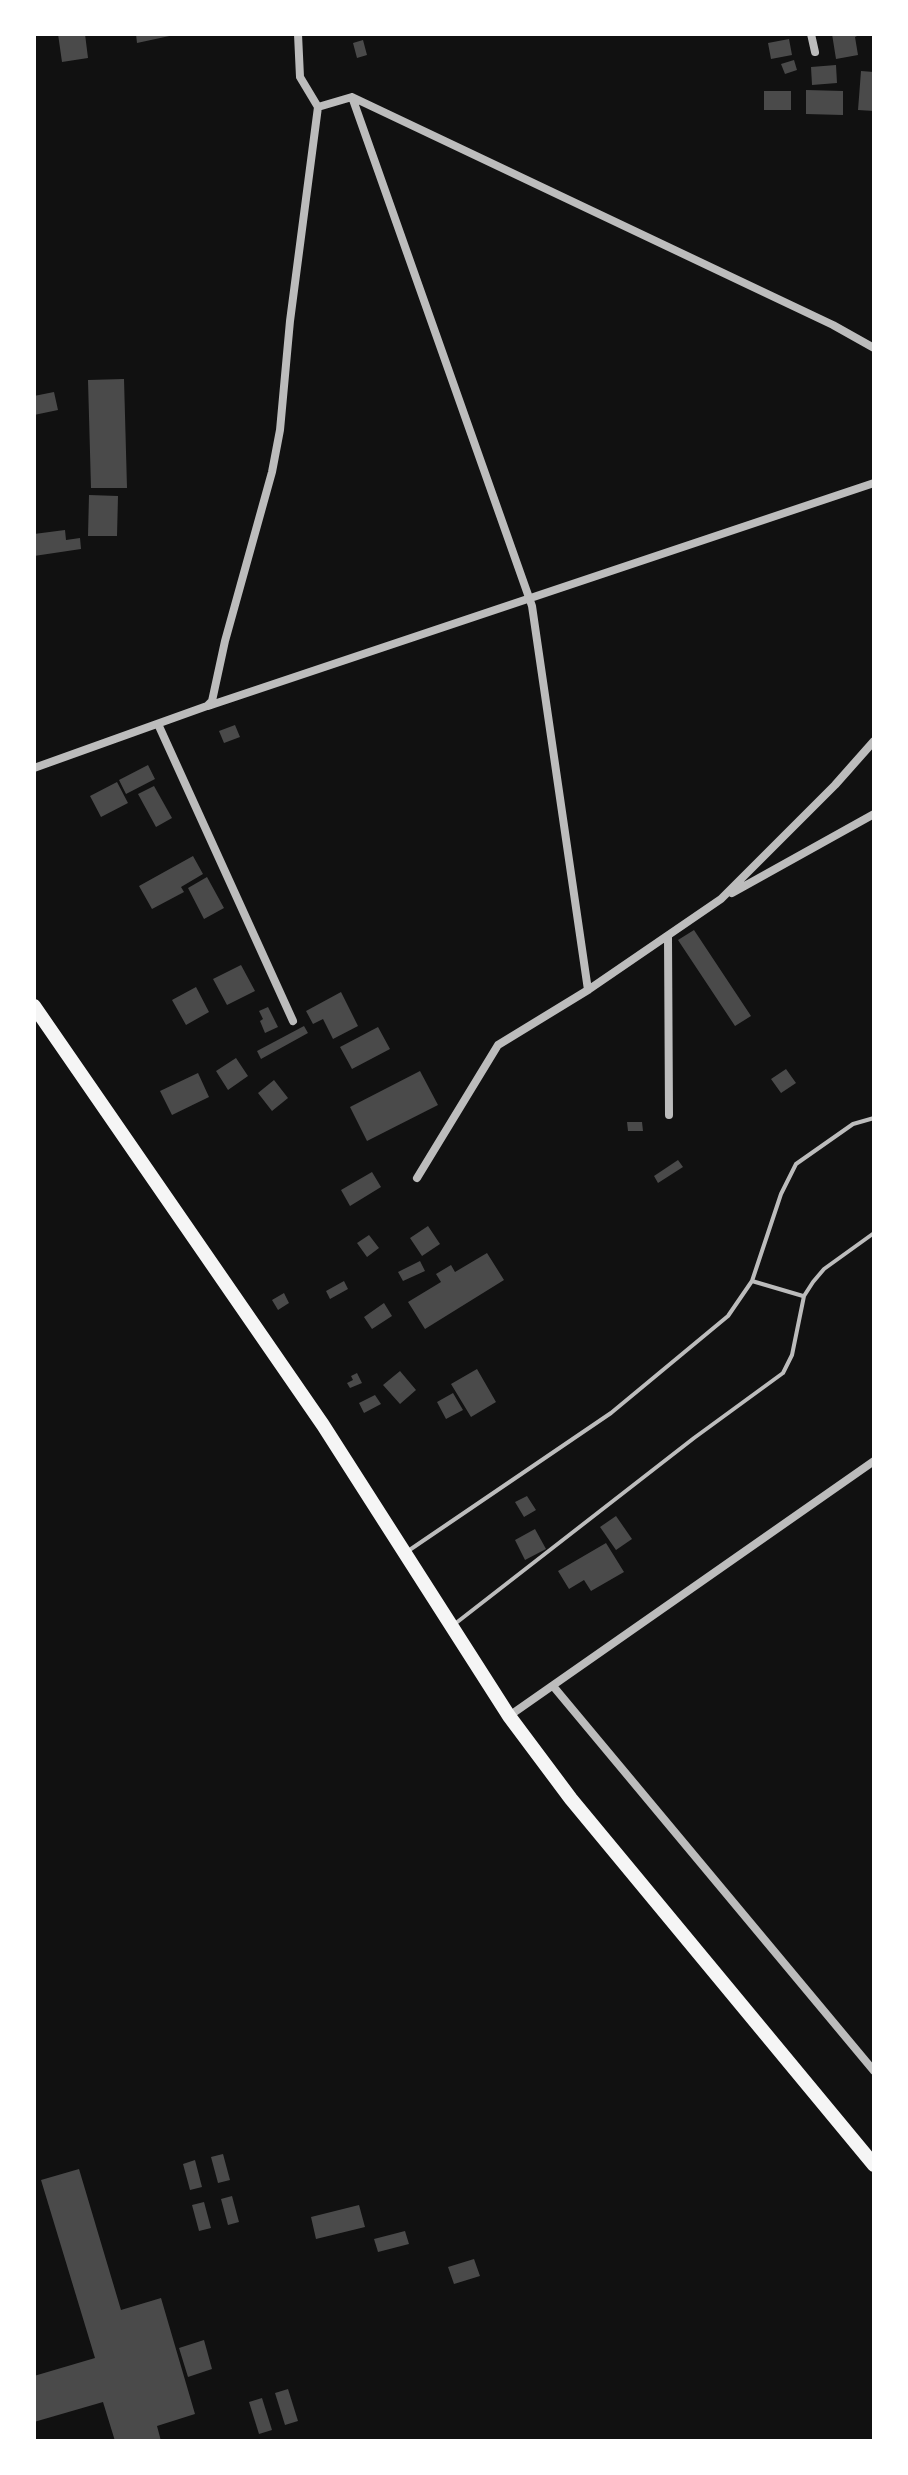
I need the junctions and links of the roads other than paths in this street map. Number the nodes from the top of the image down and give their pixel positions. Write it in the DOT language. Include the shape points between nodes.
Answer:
graph roads {
  1 [pos="298,34"];
  2 [pos="811,34"];
  3 [pos="815,52"];
  4 [pos="352,97"];
  5 [pos="318,107"];
  6 [pos="874,348"];
  7 [pos="874,483"];
  8 [pos="529,599"];
  9 [pos="207,706"];
  10 [pos="158,724"];
  11 [pos="874,741"];
  12 [pos="34,768"];
  13 [pos="874,814"];
  14 [pos="721,899"];
  15 [pos="668,937"];
  16 [pos="588,990"];
  17 [pos="34,1006"];
  18 [pos="293,1021"];
  19 [pos="669,1115"];
  20 [pos="874,1118"];
  21 [pos="417,1178"];
  22 [pos="874,1233"];
  23 [pos="752,1281"];
  24 [pos="804,1296"];
  25 [pos="874,1461"];
  26 [pos="406,1552"];
  27 [pos="451,1627"];
  28 [pos="553,1686"];
  29 [pos="509,1716"];
  30 [pos="874,2071"];
  31 [pos="874,2165"];
  1 -- 5 [label="street" via="300,77"];
  2 -- 3 [label="street"];
  4 -- 5 [label="street"];
  4 -- 6 [label="street"];
  4 -- 8 [label="street"];
  5 -- 9 [label="street" via="280,430"];
  7 -- 8 [label="street"];
  8 -- 9 [label="street"];
  8 -- 16 [label="street"];
  9 -- 10 [label="street"];
  10 -- 12 [label="street"];
  10 -- 18 [label="street"];
  11 -- 14 [label="street"];
  13 -- 14 [label="street"];
  14 -- 15 [label="street"];
  15 -- 16 [label="street"];
  15 -- 19 [label="street"];
  16 -- 21 [label="street" via="498,1045"];
  17 -- 26 [label="highway"];
  20 -- 23 [label="lane" via="853,1124 796,1164"];
  22 -- 24 [label="lane" via="824,1269"];
  23 -- 24 [label="lane"];
  23 -- 26 [label="lane" via="728,1316 611,1413"];
  24 -- 27 [label="lane" via="783,1373"];
  25 -- 28 [label="street"];
  26 -- 27 [label="highway"];
  27 -- 29 [label="highway"];
  28 -- 29 [label="street"];
  28 -- 30 [label="street"];
  29 -- 31 [label="highway" via="571,1799"];
}
